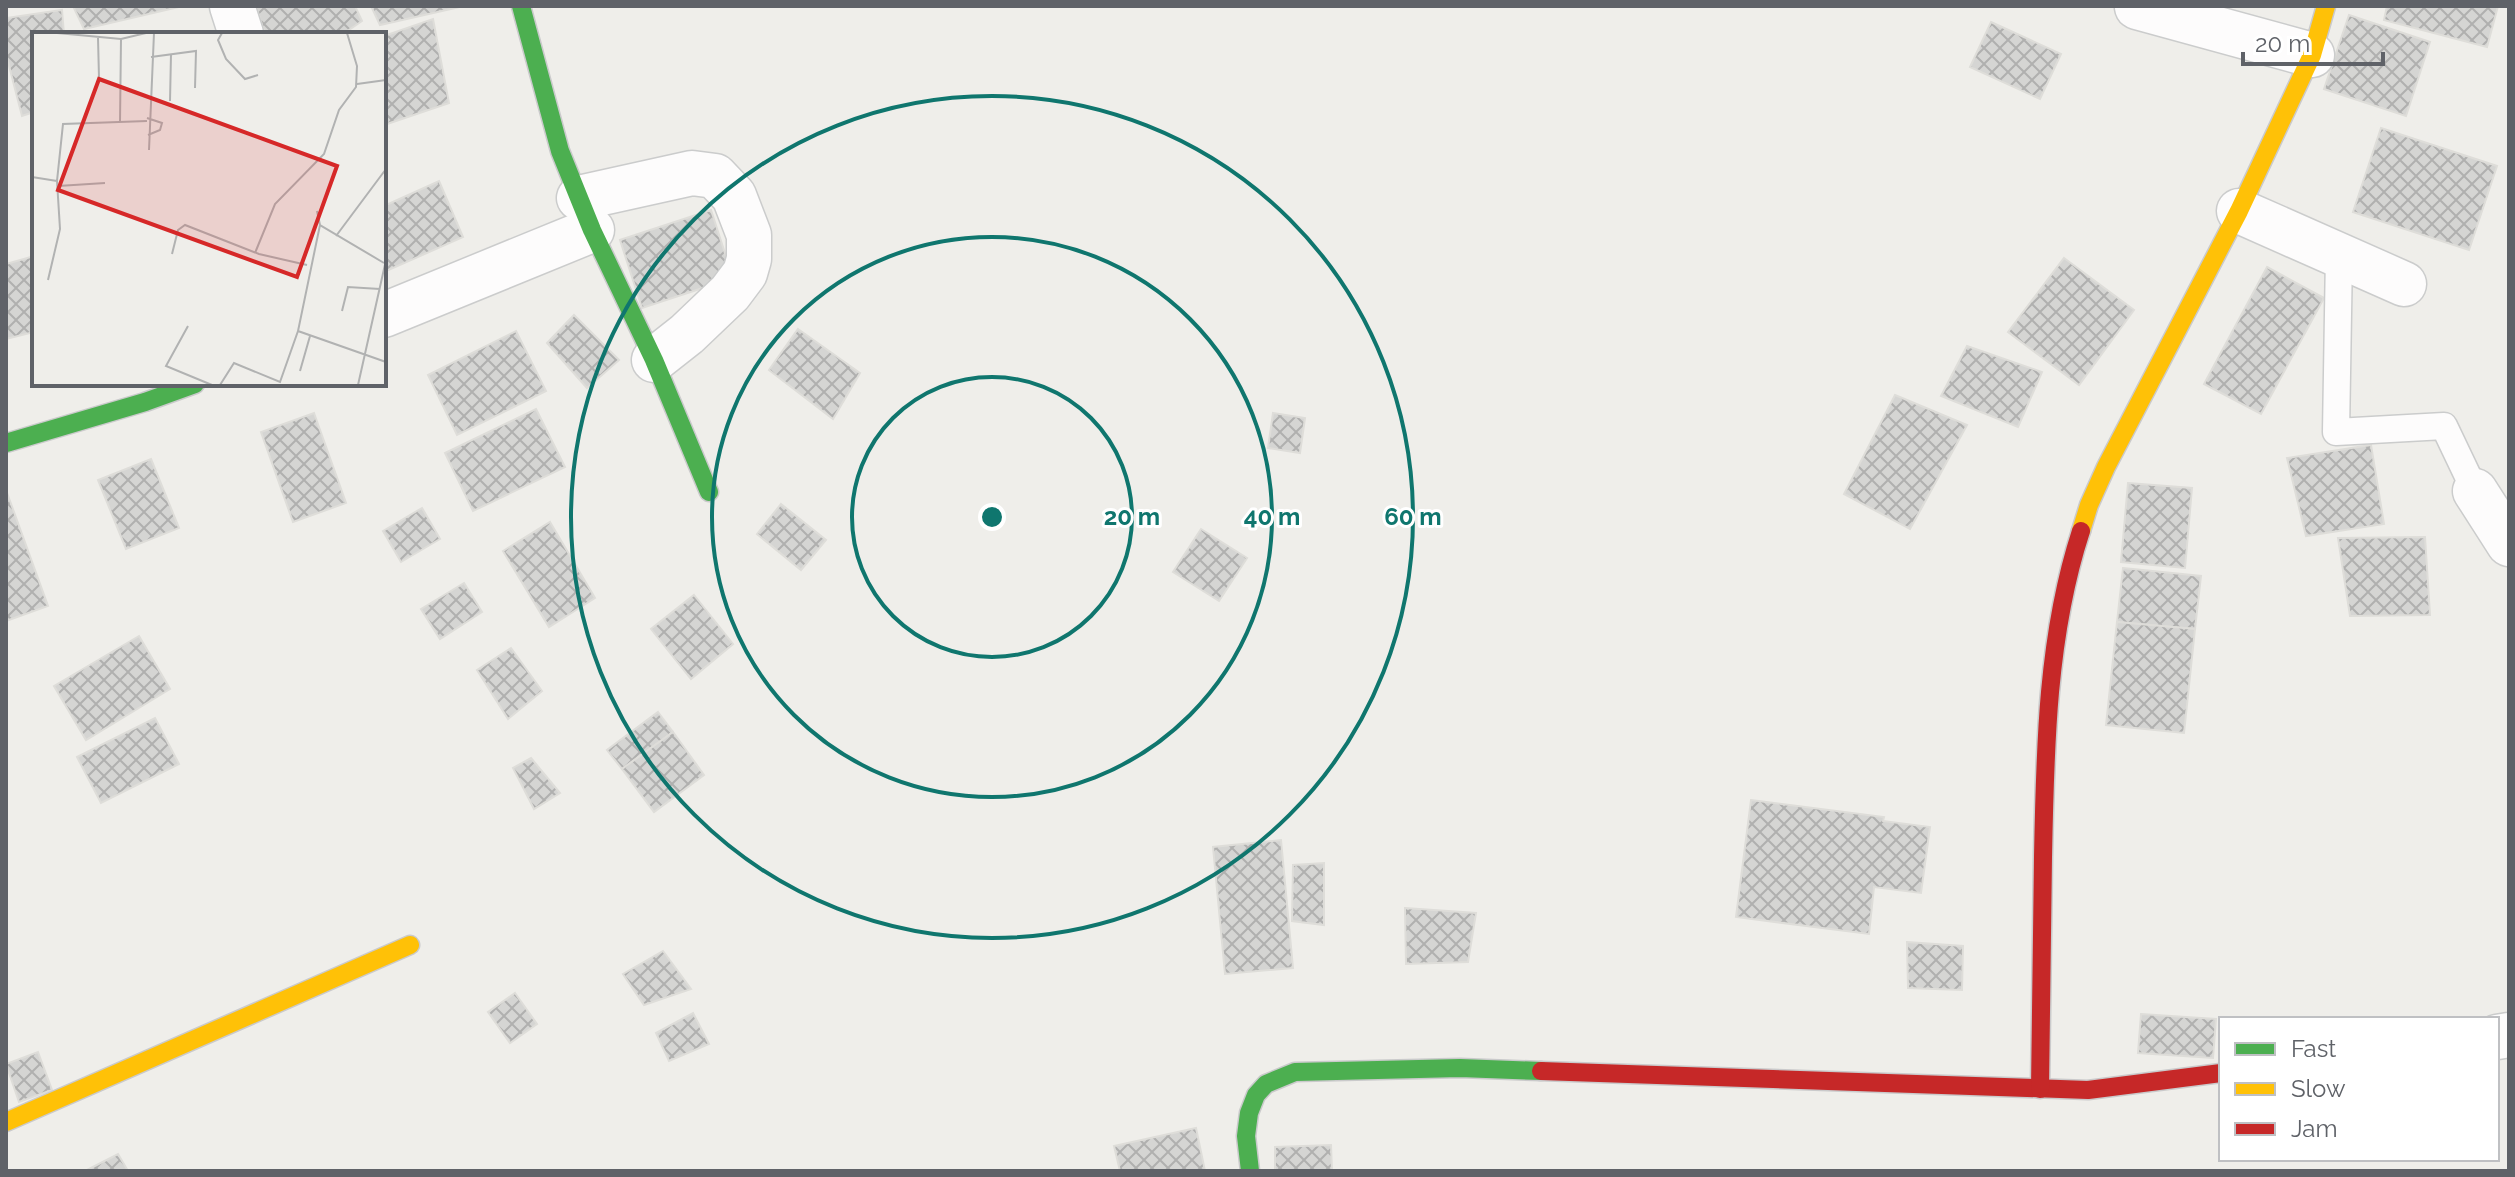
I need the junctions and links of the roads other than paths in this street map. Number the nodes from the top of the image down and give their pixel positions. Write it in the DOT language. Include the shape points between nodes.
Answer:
graph roads {
  1 [pos="232,6"];
  2 [pos="521,6"];
  3 [pos="2326,6"];
  4 [pos="2137,7"];
  5 [pos="240,32"];
  6 [pos="2312,55"];
  7 [pos="2239,211"];
  8 [pos="586,214"];
  9 [pos="2339,255"];
  10 [pos="2404,284"];
  11 [pos="386,314"];
  12 [pos="654,360"];
  13 [pos="189,386"];
  14 [pos="6,443"];
  15 [pos="2475,491"];
  16 [pos="709,492"];
  17 [pos="2509,544"];
  18 [pos="410,945"];
  19 [pos="2219,1073"];
  20 [pos="2040,1089"];
  21 [pos="6,1122"];
  22 [pos="1250,1171"];
  1 -- 5 [label="street"];
  2 -- 8 [label="street" via="560,151"];
  3 -- 6 [label="street"];
  4 -- 6 [label="street"];
  6 -- 7 [label="street"];
  7 -- 9 [label="street"];
  7 -- 20 [label="street" via="2106,467 2068,570 2045,747"];
  8 -- 11 [label="street"];
  8 -- 12 [label="street"];
  8 -- 12 [label="street" via="692,173 715,176 734,196 749,235 745,273 730,293"];
  9 -- 10 [label="street"];
  9 -- 15 [label="lane" via="2336,432 2444,426"];
  12 -- 16 [label="street"];
  13 -- 14 [label="street"];
  15 -- 17 [label="street"];
  18 -- 21 [label="street"];
  19 -- 20 [label="street" via="2088,1090"];
  20 -- 22 [label="street" via="1460,1068 1295,1072 1266,1084 1256,1095 1246,1136"];
}
